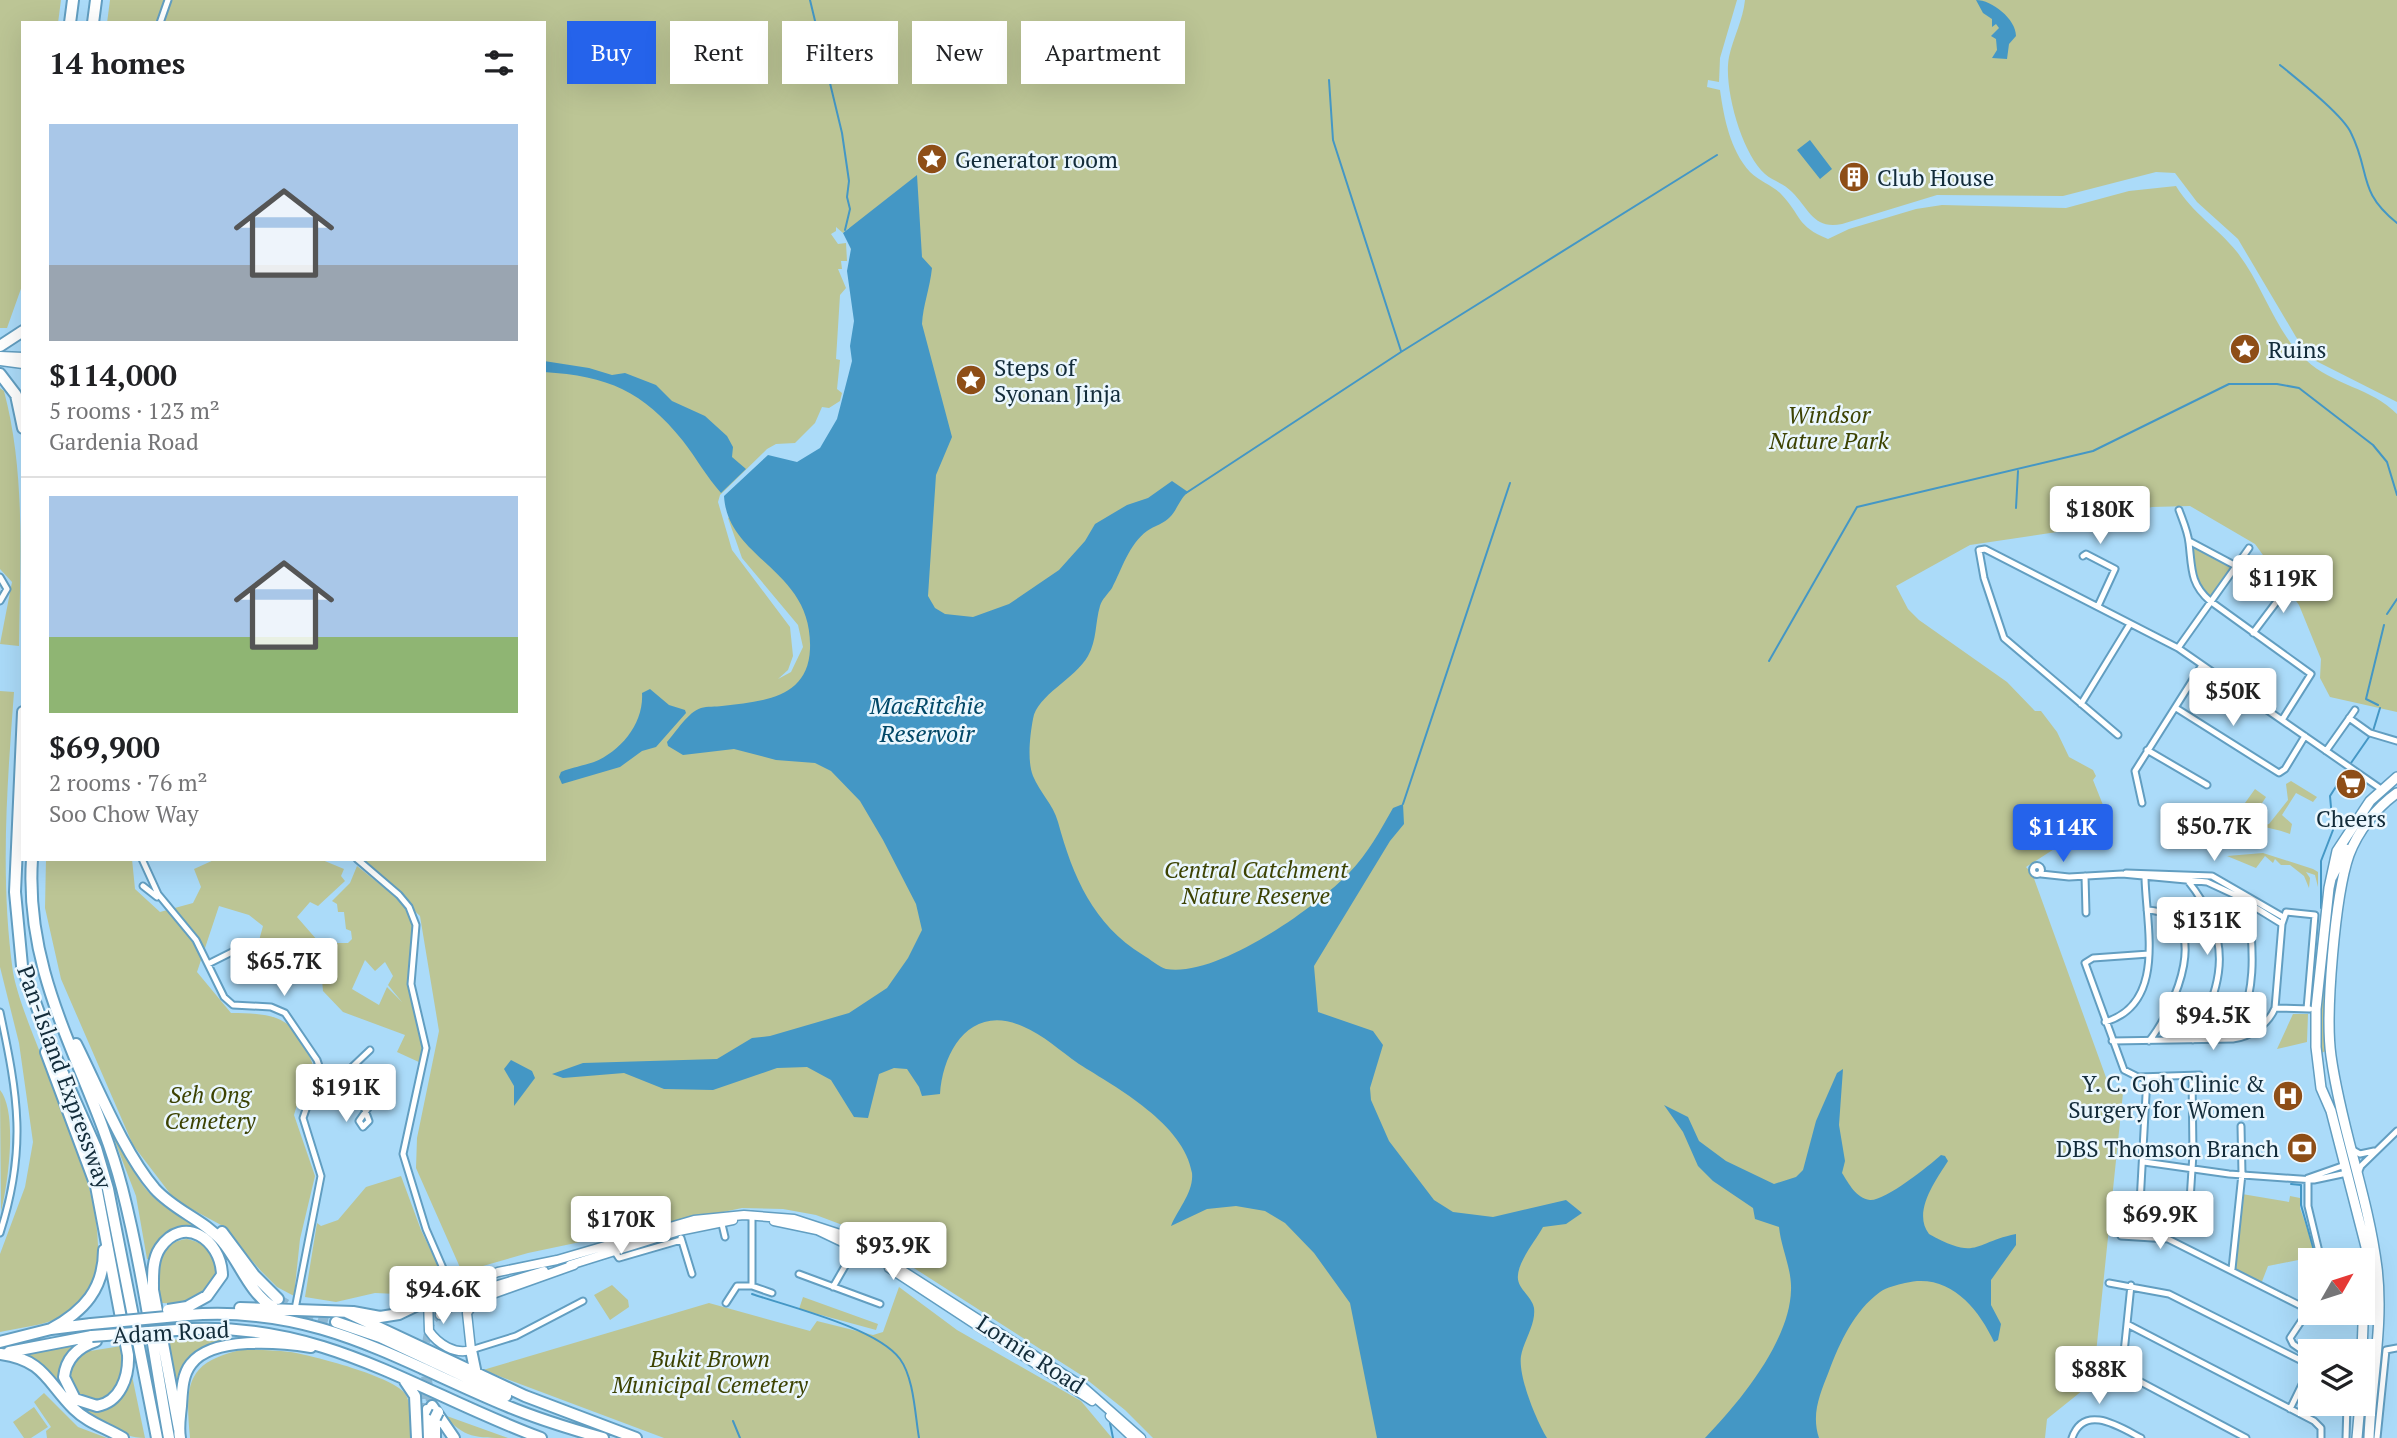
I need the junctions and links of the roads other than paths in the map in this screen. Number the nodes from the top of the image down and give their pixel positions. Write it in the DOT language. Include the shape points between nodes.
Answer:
graph roads {
  1 [pos="74,0"];
  2 [pos="96,0"];
  3 [pos="168,0"];
  4 [pos="70,21"];
  5 [pos="93,21"];
  6 [pos="161,21"];
  7 [pos="21,332"];
  8 [pos="0,346"];
  9 [pos="0,356"];
  10 [pos="21,357"];
  11 [pos="0,361"];
  12 [pos="21,364"];
  13 [pos="0,374"];
  14 [pos="21,419"];
  15 [pos="2179,510"];
  16 [pos="2189,541"];
  17 [pos="2249,548"];
  18 [pos="2083,556"];
  19 [pos="2236,566"];
  20 [pos="0,577"];
  21 [pos="2284,592"];
  22 [pos="0,601"];
  23 [pos="2210,601"];
  24 [pos="2098,606"];
  25 [pos="2130,624"];
  26 [pos="2253,633"];
  27 [pos="2178,648"];
  28 [pos="2202,665"];
  29 [pos="2081,704"];
  30 [pos="2176,708"];
  31 [pos="2355,710"];
  32 [pos="2349,718"];
  33 [pos="2282,720"];
  34 [pos="2118,735"];
  35 [pos="2305,736"];
  36 [pos="2397,741"];
  37 [pos="2147,750"];
  38 [pos="2326,751"];
  39 [pos="21,757"];
  40 [pos="2397,777"];
  41 [pos="2207,785"];
  42 [pos="2381,789"];
  43 [pos="2397,793"];
  44 [pos="2142,803"];
  45 [pos="2347,832"];
  46 [pos="2356,841"];
  47 [pos="32,861"];
  48 [pos="143,861"];
  49 [pos="359,861"];
  50 [pos="2041,874"];
  51 [pos="2122,874"];
  52 [pos="2085,876"];
  53 [pos="2145,878"];
  54 [pos="2331,878"];
  55 [pos="2188,881"];
  56 [pos="143,886"];
  57 [pos="165,903"];
  58 [pos="2248,904"];
  59 [pos="2147,910"];
  60 [pos="2086,913"];
  61 [pos="2282,921"];
  62 [pos="234,951"];
  63 [pos="2149,954"];
  64 [pos="208,964"];
  65 [pos="31,995"];
  66 [pos="2275,1009"];
  67 [pos="2311,1009"];
  68 [pos="0,1012"];
  69 [pos="60,1021"];
  70 [pos="2105,1022"];
  71 [pos="2233,1039"];
  72 [pos="2193,1040"];
  73 [pos="2112,1041"];
  74 [pos="2149,1041"];
  75 [pos="2330,1049"];
  76 [pos="370,1050"];
  77 [pos="2316,1054"];
  78 [pos="320,1069"];
  79 [pos="350,1069"];
  80 [pos="2200,1075"];
  81 [pos="2192,1076"];
  82 [pos="2147,1077"];
  83 [pos="365,1110"];
  84 [pos="2241,1126"];
  85 [pos="2397,1131"];
  86 [pos="2351,1149"];
  87 [pos="2377,1150"];
  88 [pos="2144,1162"];
  89 [pos="2346,1169"];
  90 [pos="2193,1170"];
  91 [pos="2358,1173"];
  92 [pos="2242,1174"];
  93 [pos="2308,1178"];
  94 [pos="2364,1214"];
  95 [pos="752,1217"];
  96 [pos="2,1218"];
  97 [pos="721,1219"];
  98 [pos="104,1221"];
  99 [pos="2139,1222"];
  100 [pos="695,1223"];
  101 [pos="2188,1231"];
  102 [pos="0,1233"];
  103 [pos="680,1235"];
  104 [pos="724,1237"];
  105 [pos="2121,1237"];
  106 [pos="857,1245"];
  107 [pos="615,1247"];
  108 [pos="2370,1247"];
  109 [pos="2318,1248"];
  110 [pos="557,1259"];
  111 [pos="574,1265"];
  112 [pos="2232,1269"];
  113 [pos="692,1274"];
  114 [pos="799,1274"];
  115 [pos="2109,1283"];
  116 [pos="2131,1285"];
  117 [pos="752,1286"];
  118 [pos="456,1287"];
  119 [pos="834,1287"];
  120 [pos="772,1293"];
  121 [pos="428,1300"];
  122 [pos="583,1301"];
  123 [pos="2298,1302"];
  124 [pos="276,1303"];
  125 [pos="726,1303"];
  126 [pos="880,1304"];
  127 [pos="295,1310"];
  128 [pos="187,1311"];
  129 [pos="220,1312"];
  130 [pos="346,1312"];
  131 [pos="336,1322"];
  132 [pos="2127,1324"];
  133 [pos="2298,1325"];
  134 [pos="51,1329"];
  135 [pos="468,1336"];
  136 [pos="94,1339"];
  137 [pos="2363,1339"];
  138 [pos="2377,1344"];
  139 [pos="2298,1348"];
  140 [pos="2397,1348"];
  141 [pos="0,1350"];
  142 [pos="456,1350"];
  143 [pos="2386,1350"];
  144 [pos="341,1351"];
  145 [pos="471,1354"];
  146 [pos="1032,1357"];
  147 [pos="2298,1361"];
  148 [pos="2375,1361"];
  149 [pos="457,1365"];
  150 [pos="476,1374"];
  151 [pos="404,1378"];
  152 [pos="2298,1392"];
  153 [pos="463,1405"];
  154 [pos="2290,1409"];
  155 [pos="431,1411"];
  156 [pos="2347,1416"];
  157 [pos="2359,1416"];
  158 [pos="2370,1416"];
  159 [pos="179,1434"];
  160 [pos="123,1438"];
  161 [pos="157,1438"];
  162 [pos="169,1438"];
  163 [pos="417,1438"];
  164 [pos="426,1438"];
  165 [pos="435,1438"];
  166 [pos="454,1438"];
  167 [pos="541,1438"];
  168 [pos="604,1438"];
  169 [pos="636,1438"];
  170 [pos="1133,1438"];
  171 [pos="1141,1438"];
  172 [pos="2072,1438"];
  173 [pos="2141,1438"];
  174 [pos="2246,1438"];
  175 [pos="2321,1438"];
  176 [pos="2346,1438"];
  177 [pos="2357,1438"];
  178 [pos="2369,1438"];
  179 [pos="2377,1438"];
  1 -- 4 [label="highway"];
  2 -- 5 [label="highway"];
  3 -- 6 [label="street"];
  7 -- 8 [label="highway"];
  9 -- 10 [label="street"];
  11 -- 12 [label="street"];
  13 -- 14 [label="highway" via="16,395"];
  15 -- 16 [label="street"];
  16 -- 19 [label="street"];
  16 -- 23 [label="street" via="2194,581"];
  17 -- 19 [label="street"];
  18 -- 24 [label="street" via="2115,569"];
  19 -- 23 [label="street"];
  20 -- 22 [label="street" via="7,593"];
  21 -- 26 [label="street"];
  23 -- 26 [label="street"];
  23 -- 27 [label="street"];
  24 -- 25 [label="street"];
  24 -- 29 [label="street" via="1979,550 2004,638"];
  25 -- 27 [label="street"];
  25 -- 29 [label="street"];
  26 -- 33 [label="street" via="2311,674"];
  27 -- 28 [label="street"];
  28 -- 30 [label="street"];
  28 -- 33 [label="street"];
  29 -- 34 [label="street"];
  30 -- 35 [label="street" via="2279,773"];
  30 -- 37 [label="street"];
  31 -- 32 [label="street"];
  32 -- 36 [label="street" via="2370,733"];
  32 -- 38 [label="street"];
  33 -- 35 [label="street"];
  35 -- 38 [label="street"];
  37 -- 41 [label="street"];
  37 -- 44 [label="street" via="2134,777"];
  38 -- 42 [label="street"];
  39 -- 65 [label="highway, Pan-Island Expressway" via="15,892 22,966"];
  40 -- 42 [label="main road"];
  42 -- 45 [label="main road"];
  43 -- 46 [label="main road" via="2378,809"];
  45 -- 46 [label="main road"];
  45 -- 54 [label="main road"];
  46 -- 54 [label="main road" via="2348,845"];
  46 -- 75 [label="main road" via="2341,892 2329,1012"];
  47 -- 69 [label="highway, Pan-Island Expressway" via="30,892 39,962"];
  48 -- 57 [label="street"];
  49 -- 118 [label="street" via="404,901 416,925 411,984 426,1048 403,1154 425,1223"];
  50 -- 52 [label="street"];
  51 -- 52 [label="street"];
  51 -- 53 [label="street"];
  51 -- 61 [label="street" via="2212,876"];
  52 -- 60 [label="street"];
  53 -- 55 [label="street"];
  53 -- 59 [label="street"];
  54 -- 67 [label="main road"];
  55 -- 58 [label="street" via="2212,883"];
  55 -- 72 [label="street" via="2216,928 2221,958 2214,999"];
  56 -- 57 [label="street"];
  57 -- 64 [label="street" via="196,940"];
  58 -- 61 [label="street"];
  58 -- 71 [label="street" via="2254,951 2252,982"];
  59 -- 63 [label="street"];
  59 -- 74 [label="street" via="2168,914 2177,922 2185,956 2173,1004"];
  61 -- 66 [label="street"];
  61 -- 67 [label="street" via="2286,912 2315,915"];
  62 -- 64 [label="street"];
  63 -- 70 [label="street" via="2140,994 2122,1014"];
  63 -- 70 [label="street" via="2092,958 2085,963"];
  64 -- 78 [label="street" via="229,1002 271,1007 289,1017"];
  65 -- 98 [label="highway" via="34,1019 91,1168"];
  65 -- 161 [label="highway, Pan-Island Expressway" via="79,1106 108,1189"];
  66 -- 67 [label="street"];
  66 -- 71 [label="street" via="2251,1034"];
  67 -- 77 [label="main road"];
  68 -- 96 [label="street" via="19,1123 11,1198"];
  69 -- 124 [label="highway" via="69,1030 148,1180 177,1210 216,1234 256,1292"];
  69 -- 162 [label="highway, Pan-Island Expressway" via="122,1189"];
  70 -- 73 [label="street"];
  71 -- 72 [label="street"];
  72 -- 74 [label="street"];
  73 -- 74 [label="street"];
  73 -- 82 [label="street" via="2124,1070"];
  75 -- 77 [label="main road" via="2324,1058"];
  75 -- 86 [label="main road"];
  76 -- 79 [label="street"];
  77 -- 89 [label="main road" via="2321,1088"];
  78 -- 79 [label="street"];
  78 -- 127 [label="street" via="303,1113 321,1177"];
  79 -- 83 [label="street" via="377,1076 382,1083 381,1092"];
  80 -- 81 [label="street"];
  81 -- 82 [label="street"];
  81 -- 90 [label="street"];
  82 -- 88 [label="street"];
  84 -- 92 [label="street"];
  85 -- 87 [label="street"];
  86 -- 87 [label="street" via="2360,1154"];
  86 -- 91 [label="main road"];
  87 -- 91 [label="street"];
  88 -- 90 [label="street"];
  88 -- 99 [label="street"];
  89 -- 93 [label="street"];
  89 -- 94 [label="main road"];
  90 -- 92 [label="street"];
  90 -- 101 [label="street"];
  91 -- 94 [label="main road"];
  92 -- 93 [label="street"];
  92 -- 112 [label="street"];
  93 -- 109 [label="street" via="2306,1198"];
  94 -- 108 [label="main road"];
  95 -- 97 [label="street, Lornie Road"];
  95 -- 106 [label="street, Lornie Road" via="802,1221"];
  95 -- 117 [label="street"];
  96 -- 102 [label="street"];
  97 -- 100 [label="street, Lornie Road"];
  97 -- 104 [label="street"];
  98 -- 134 [label="highway" via="104,1262 97,1288 83,1308"];
  98 -- 136 [label="highway" via="128,1363 118,1394 97,1406 75,1399 64,1377 71,1356"];
  100 -- 103 [label="street, Lornie Road"];
  100 -- 107 [label="street, Lornie Road"];
  103 -- 107 [label="street, Lornie Road"];
  103 -- 113 [label="street"];
  105 -- 112 [label="street" via="2168,1239"];
  106 -- 119 [label="street"];
  106 -- 146 [label="street, Lornie Road"];
  107 -- 110 [label="street, Lornie Road"];
  107 -- 111 [label="street, Lornie Road"];
  108 -- 137 [label="main road"];
  108 -- 138 [label="main road" via="2379,1289"];
  110 -- 111 [label="street" via="461,1293 439,1314 465,1294"];
  110 -- 118 [label="street, Lornie Road" via="517,1266"];
  111 -- 135 [label="street" via="475,1300 467,1313"];
  112 -- 123 [label="street"];
  114 -- 119 [label="street"];
  115 -- 116 [label="street"];
  116 -- 132 [label="street"];
  116 -- 147 [label="street" via="2169,1294"];
  117 -- 120 [label="street"];
  117 -- 125 [label="street" via="733,1288"];
  118 -- 121 [label="street, Lornie Road"];
  119 -- 126 [label="street"];
  121 -- 130 [label="highway" via="385,1317"];
  121 -- 142 [label="street" via="429,1331 437,1341"];
  122 -- 145 [label="street"];
  124 -- 127 [label="highway"];
  124 -- 129 [label="highway"];
  127 -- 130 [label="highway"];
  128 -- 129 [label="highway, Adam Road"];
  128 -- 134 [label="highway, Adam Road, bridge"];
  128 -- 159 [label="highway" via="218,1285 222,1275 219,1253 212,1243 187,1234 163,1244 156,1255 152,1290"];
  129 -- 168 [label="highway" via="290,1320 345,1334 509,1408"];
  130 -- 149 [label="highway"];
  131 -- 168 [label="highway" via="380,1337"];
  132 -- 154 [label="street"];
  132 -- 174 [label="street" via="2122,1372"];
  133 -- 139 [label="street" via="2290,1338"];
  134 -- 141 [label="highway, Adam Road"];
  135 -- 142 [label="street" via="466,1344"];
  135 -- 145 [label="street"];
  136 -- 141 [label="highway, Adam Road"];
  136 -- 144 [label="highway, Adam Road, bridge" via="191,1329 256,1330"];
  138 -- 143 [label="street"];
  138 -- 148 [label="main road"];
  140 -- 143 [label="street"];
  141 -- 160 [label="highway" via="34,1364 75,1409"];
  142 -- 145 [label="street"];
  143 -- 148 [label="street"];
  143 -- 179 [label="street"];
  144 -- 151 [label="highway"];
  144 -- 159 [label="highway" via="266,1342 203,1354 184,1379"];
  145 -- 149 [label="highway"];
  145 -- 150 [label="highway"];
  146 -- 170 [label="street, Lornie Road" via="1090,1399"];
  146 -- 171 [label="street, Lornie Road" via="1093,1395"];
  149 -- 150 [label="highway"];
  150 -- 169 [label="highway"];
  151 -- 153 [label="highway"];
  151 -- 163 [label="highway" via="415,1396"];
  152 -- 154 [label="street"];
  153 -- 155 [label="highway"];
  153 -- 167 [label="highway"];
  154 -- 175 [label="street" via="2317,1423"];
  155 -- 164 [label="street"];
  155 -- 165 [label="highway"];
  155 -- 166 [label="highway"];
  156 -- 176 [label="street"];
  157 -- 177 [label="main road"];
  158 -- 178 [label="main road"];
  172 -- 173 [label="street" via="2082,1423 2101,1419"];
}
